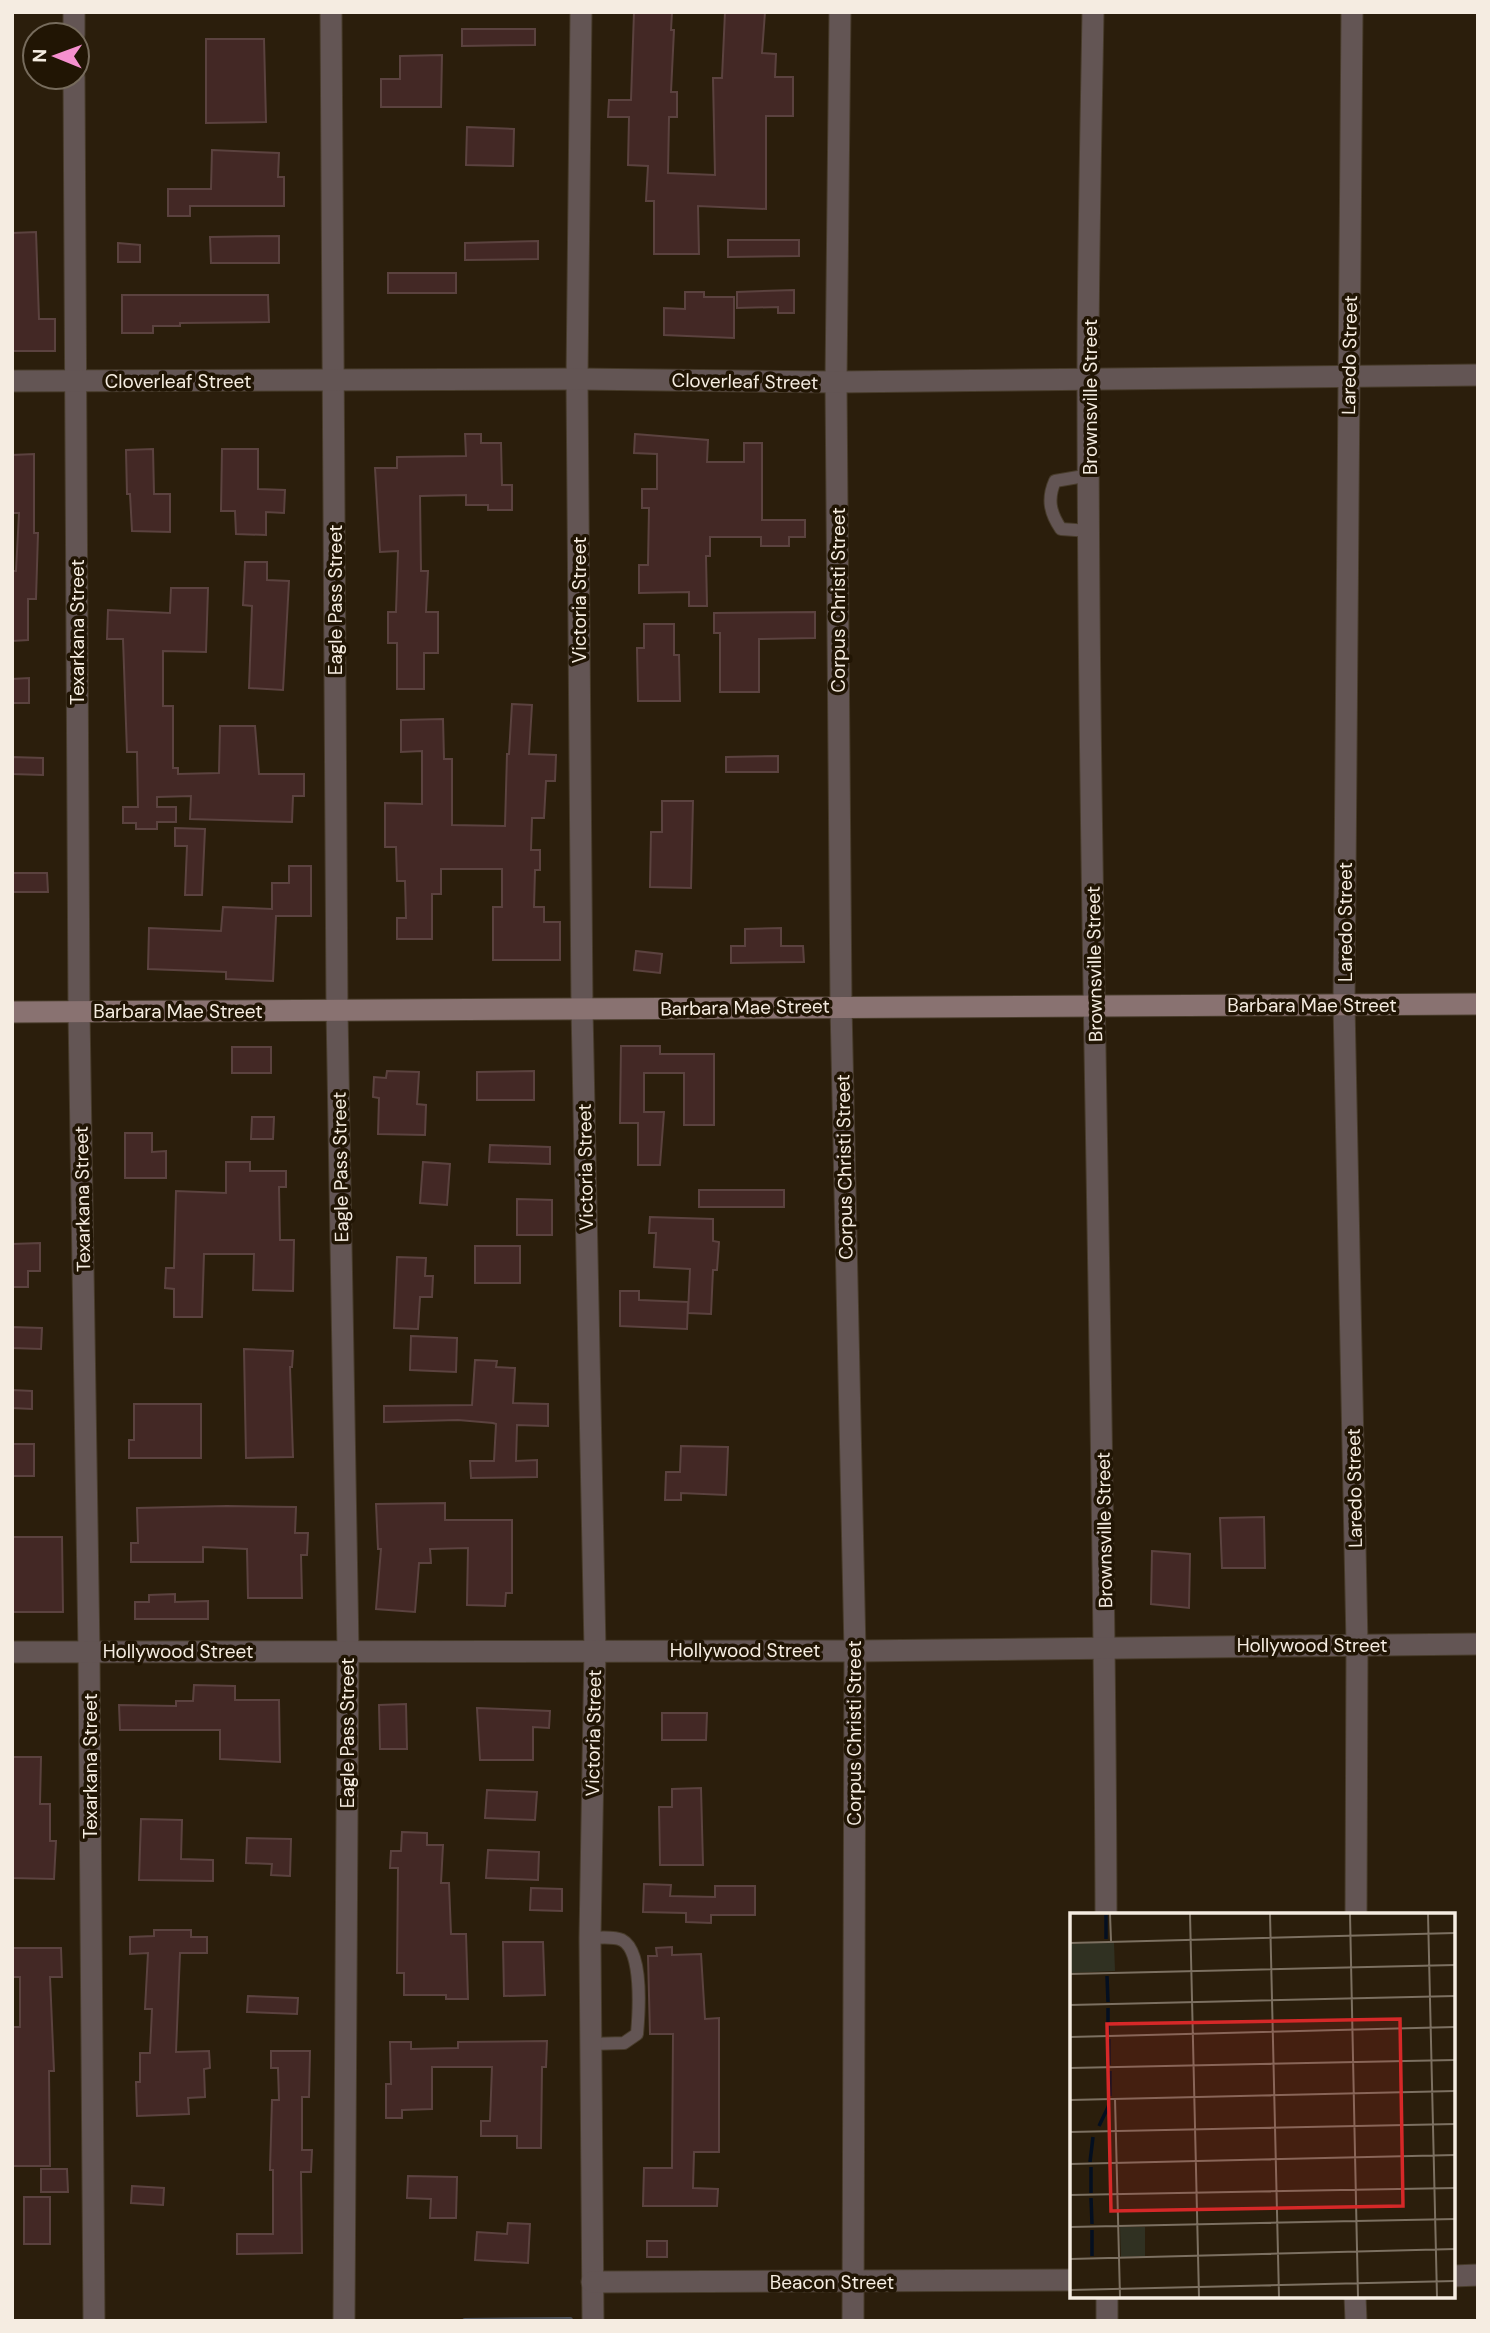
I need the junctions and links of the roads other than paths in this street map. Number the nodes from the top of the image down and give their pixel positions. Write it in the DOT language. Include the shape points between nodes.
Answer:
graph roads {
  1 [pos="331,12"];
  2 [pos="581,12"];
  3 [pos="840,12"];
  4 [pos="1093,12"];
  5 [pos="1352,12"];
  6 [pos="74,91"];
  7 [pos="1478,375"];
  8 [pos="1349,376"];
  9 [pos="1088,377"];
  10 [pos="577,379"];
  11 [pos="333,380"];
  12 [pos="76,381"];
  13 [pos="12,382"];
  14 [pos="836,382"];
  15 [pos="1090,475"];
  16 [pos="1090,531"];
  17 [pos="1345,1004"];
  18 [pos="1478,1004"];
  19 [pos="841,1006"];
  20 [pos="1094,1007"];
  21 [pos="582,1009"];
  22 [pos="337,1010"];
  23 [pos="12,1012"];
  24 [pos="79,1012"];
  25 [pos="1357,1644"];
  26 [pos="1478,1644"];
  27 [pos="1106,1646"];
  28 [pos="595,1649"];
  29 [pos="348,1650"];
  30 [pos="855,1651"];
  31 [pos="12,1652"];
  32 [pos="89,1652"];
  33 [pos="1106,1913"];
  34 [pos="1356,1913"];
  35 [pos="590,1938"];
  36 [pos="590,2044"];
  37 [pos="1455,2276"];
  38 [pos="1478,2276"];
  39 [pos="1070,2280"];
  40 [pos="592,2282"];
  41 [pos="853,2283"];
  42 [pos="1107,2298"];
  43 [pos="1355,2298"];
  44 [pos="94,2321"];
  45 [pos="344,2321"];
  46 [pos="593,2321"];
  47 [pos="853,2321"];
  48 [pos="1107,2321"];
  49 [pos="1356,2321"];
  1 -- 11 [label="street, Eagle Pass Street"];
  2 -- 10 [label="street, Victoria Street"];
  3 -- 14 [label="street, Corpus Christi Street"];
  4 -- 9 [label="street, Brownsville Street"];
  5 -- 8 [label="street, Laredo Street"];
  6 -- 12 [label="street, Texarkana Street"];
  7 -- 8 [label="street, Cloverleaf Street"];
  8 -- 9 [label="street, Cloverleaf Street"];
  8 -- 17 [label="street, Laredo Street"];
  9 -- 14 [label="street, Cloverleaf Street"];
  9 -- 15 [label="street, Brownsville Street"];
  10 -- 11 [label="street, Cloverleaf Street"];
  10 -- 14 [label="street, Cloverleaf Street"];
  10 -- 21 [label="street, Victoria Street"];
  11 -- 12 [label="street, Cloverleaf Street"];
  11 -- 22 [label="street, Eagle Pass Street"];
  12 -- 13 [label="street, Cloverleaf Street"];
  12 -- 24 [label="street, Texarkana Street"];
  14 -- 19 [label="street, Corpus Christi Street"];
  15 -- 16 [label="street, Brownsville Street"];
  15 -- 16 [label="lane" via="1055,481 1049,494 1051,510 1062,529"];
  16 -- 20 [label="street, Brownsville Street"];
  17 -- 18 [label="street, Barbara Mae Street"];
  17 -- 20 [label="street, Barbara Mae Street"];
  17 -- 25 [label="street, Laredo Street"];
  19 -- 20 [label="street, Barbara Mae Street"];
  19 -- 21 [label="street, Barbara Mae Street"];
  19 -- 30 [label="street, Corpus Christi Street"];
  20 -- 27 [label="street, Brownsville Street"];
  21 -- 22 [label="street, Barbara Mae Street"];
  21 -- 28 [label="street, Victoria Street"];
  22 -- 24 [label="street, Barbara Mae Street"];
  22 -- 29 [label="street, Eagle Pass Street"];
  23 -- 24 [label="street, Barbara Mae Street"];
  24 -- 32 [label="street, Texarkana Street"];
  25 -- 26 [label="street, Hollywood Street"];
  25 -- 27 [label="street, Hollywood Street"];
  25 -- 34 [label="street, Laredo Street"];
  27 -- 30 [label="street, Hollywood Street"];
  27 -- 33 [label="street, Brownsville Street"];
  28 -- 29 [label="street, Hollywood Street"];
  28 -- 30 [label="street, Hollywood Street"];
  28 -- 35 [label="street, Victoria Street"];
  29 -- 32 [label="street, Hollywood Street"];
  29 -- 45 [label="street, Eagle Pass Street"];
  30 -- 41 [label="street, Corpus Christi Street"];
  31 -- 32 [label="street, Hollywood Street"];
  32 -- 44 [label="street, Texarkana Street"];
  35 -- 36 [label="street, Victoria Street"];
  35 -- 36 [label="lane" via="622,1940 631,1948 636,1958 638,2018 637,2034 624,2043"];
  36 -- 40 [label="street, Victoria Street"];
  37 -- 38 [label="street"];
  39 -- 41 [label="street, Beacon Street"];
  40 -- 41 [label="street, Beacon Street"];
  40 -- 46 [label="street, Victoria Street"];
  41 -- 47 [label="street, Corpus Christi Street"];
  42 -- 48 [label="street"];
  43 -- 49 [label="street"];
}
